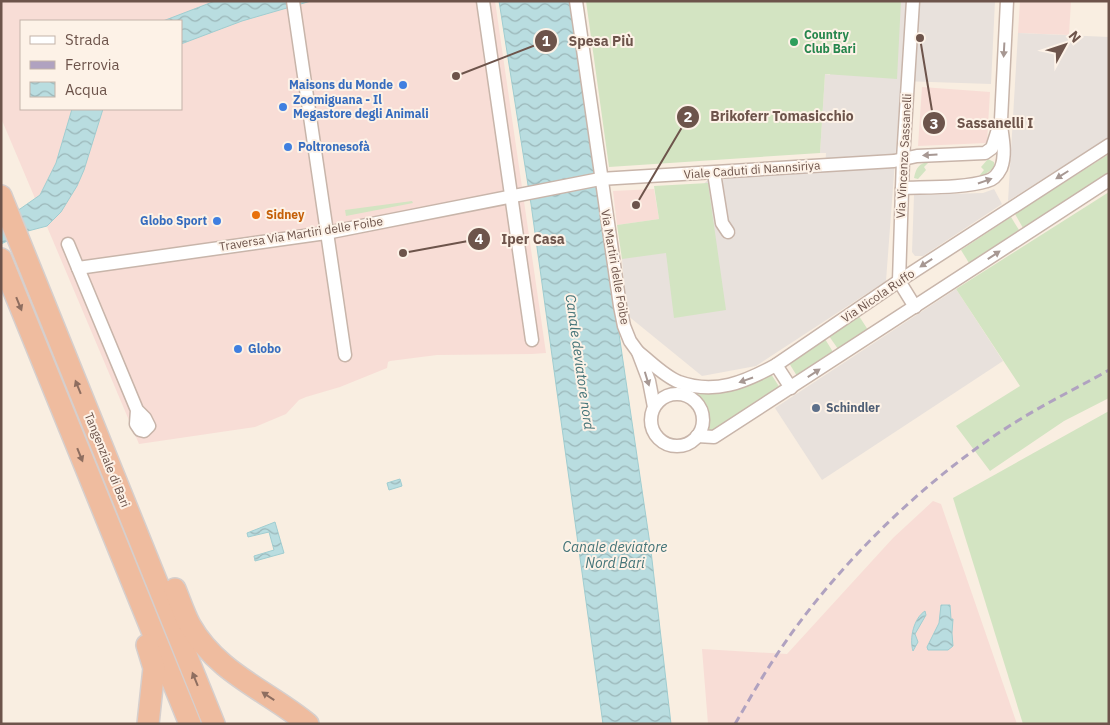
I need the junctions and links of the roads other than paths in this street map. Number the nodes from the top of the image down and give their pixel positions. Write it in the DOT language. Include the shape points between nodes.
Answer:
graph roads {
  1 [pos="484,1"];
  2 [pos="576,1"];
  3 [pos="913,1"];
  4 [pos="1007,1"];
  5 [pos="293,4"];
  6 [pos="1000,120"];
  7 [pos="1109,145"];
  8 [pos="903,159"];
  9 [pos="714,173"];
  10 [pos="600,179"];
  11 [pos="1109,180"];
  12 [pos="902,188"];
  13 [pos="517,195"];
  14 [pos="4,202"];
  15 [pos="728,232"];
  16 [pos="326,233"];
  17 [pos="68,244"];
  18 [pos="1,259"];
  19 [pos="78,268"];
  20 [pos="899,281"];
  21 [pos="915,306"];
  22 [pos="532,340"];
  23 [pos="638,352"];
  24 [pos="345,355"];
  25 [pos="776,364"];
  26 [pos="678,382"];
  27 [pos="697,386"];
  28 [pos="791,388"];
  29 [pos="684,395"];
  30 [pos="654,407"];
  31 [pos="137,410"];
  32 [pos="96,433"];
  33 [pos="697,436"];
  34 [pos="128,568"];
  35 [pos="148,724"];
  36 [pos="190,724"];
  37 [pos="214,724"];
  38 [pos="308,724"];
  1 -- 13 [label="street"];
  2 -- 10 [label="street, Via Martiri delle Foibe"];
  3 -- 8 [label="street, Via Vincenzo Sassanelli"];
  4 -- 6 [label="street, one-way"];
  5 -- 16 [label="street"];
  6 -- 8 [label="street, Viale Caduti di Nannsiriya, one-way" via="992,148 985,153"];
  12 -- 6 [label="street, one-way" via="989,181 1000,168 1004,149"];
  7 -- 20 [label="street, Via Nicola Ruffo, one-way"];
  8 -- 9 [label="street, Viale Caduti di Nannsiriya"];
  8 -- 12 [label="street, Via Vincenzo Sassanelli"];
  9 -- 10 [label="street, Viale Caduti di Nannsiriya"];
  9 -- 15 [label="street" via="722,223"];
  10 -- 13 [label="street"];
  10 -- 23 [label="street, Via Martiri delle Foibe" via="624,326"];
  21 -- 11 [label="street, one-way"];
  12 -- 20 [label="street, Via Vincenzo Sassanelli"];
  13 -- 16 [label="street, Traversa Via Martiri delle Foibe"];
  13 -- 22 [label="street"];
  32 -- 14 [label="highway, Tangenziale di Bari, one-way"];
  16 -- 19 [label="street, Traversa Via Martiri delle Foibe"];
  16 -- 24 [label="street"];
  17 -- 19 [label="street"];
  18 -- 34 [label="highway, Tangenziale di Bari, one-way"];
  19 -- 31 [label="street"];
  20 -- 21 [label="street"];
  20 -- 25 [label="street, Via Nicola Ruffo"];
  28 -- 21 [label="street, one-way"];
  23 -- 26 [label="street, Via Nicola Ruffo"];
  23 -- 30 [label="street, one-way"];
  25 -- 27 [label="street, Via Nicola Ruffo, one-way" via="754,377 722,388"];
  25 -- 28 [label="street"];
  26 -- 27 [label="street, Via Nicola Ruffo"];
  26 -- 29 [label="street"];
  27 -- 29 [label="street"];
  28 -- 33 [label="street" via="714,437"];
  29 -- 30 [label="street" via="667,396"];
  29 -- 33 [label="street" via="698,404 701,412 703,420"];
  30 -- 33 [label="street" via="651,424 654,432 666,443 683,445"];
  37 -- 32 [label="highway, Tangenziale di Bari, one-way"];
  38 -- 32 [label="highway, one-way" via="228,669 210,652 190,625 127,478"];
  34 -- 35 [label="highway" via="134,612 154,668"];
  34 -- 36 [label="highway, Tangenziale di Bari"];
}
